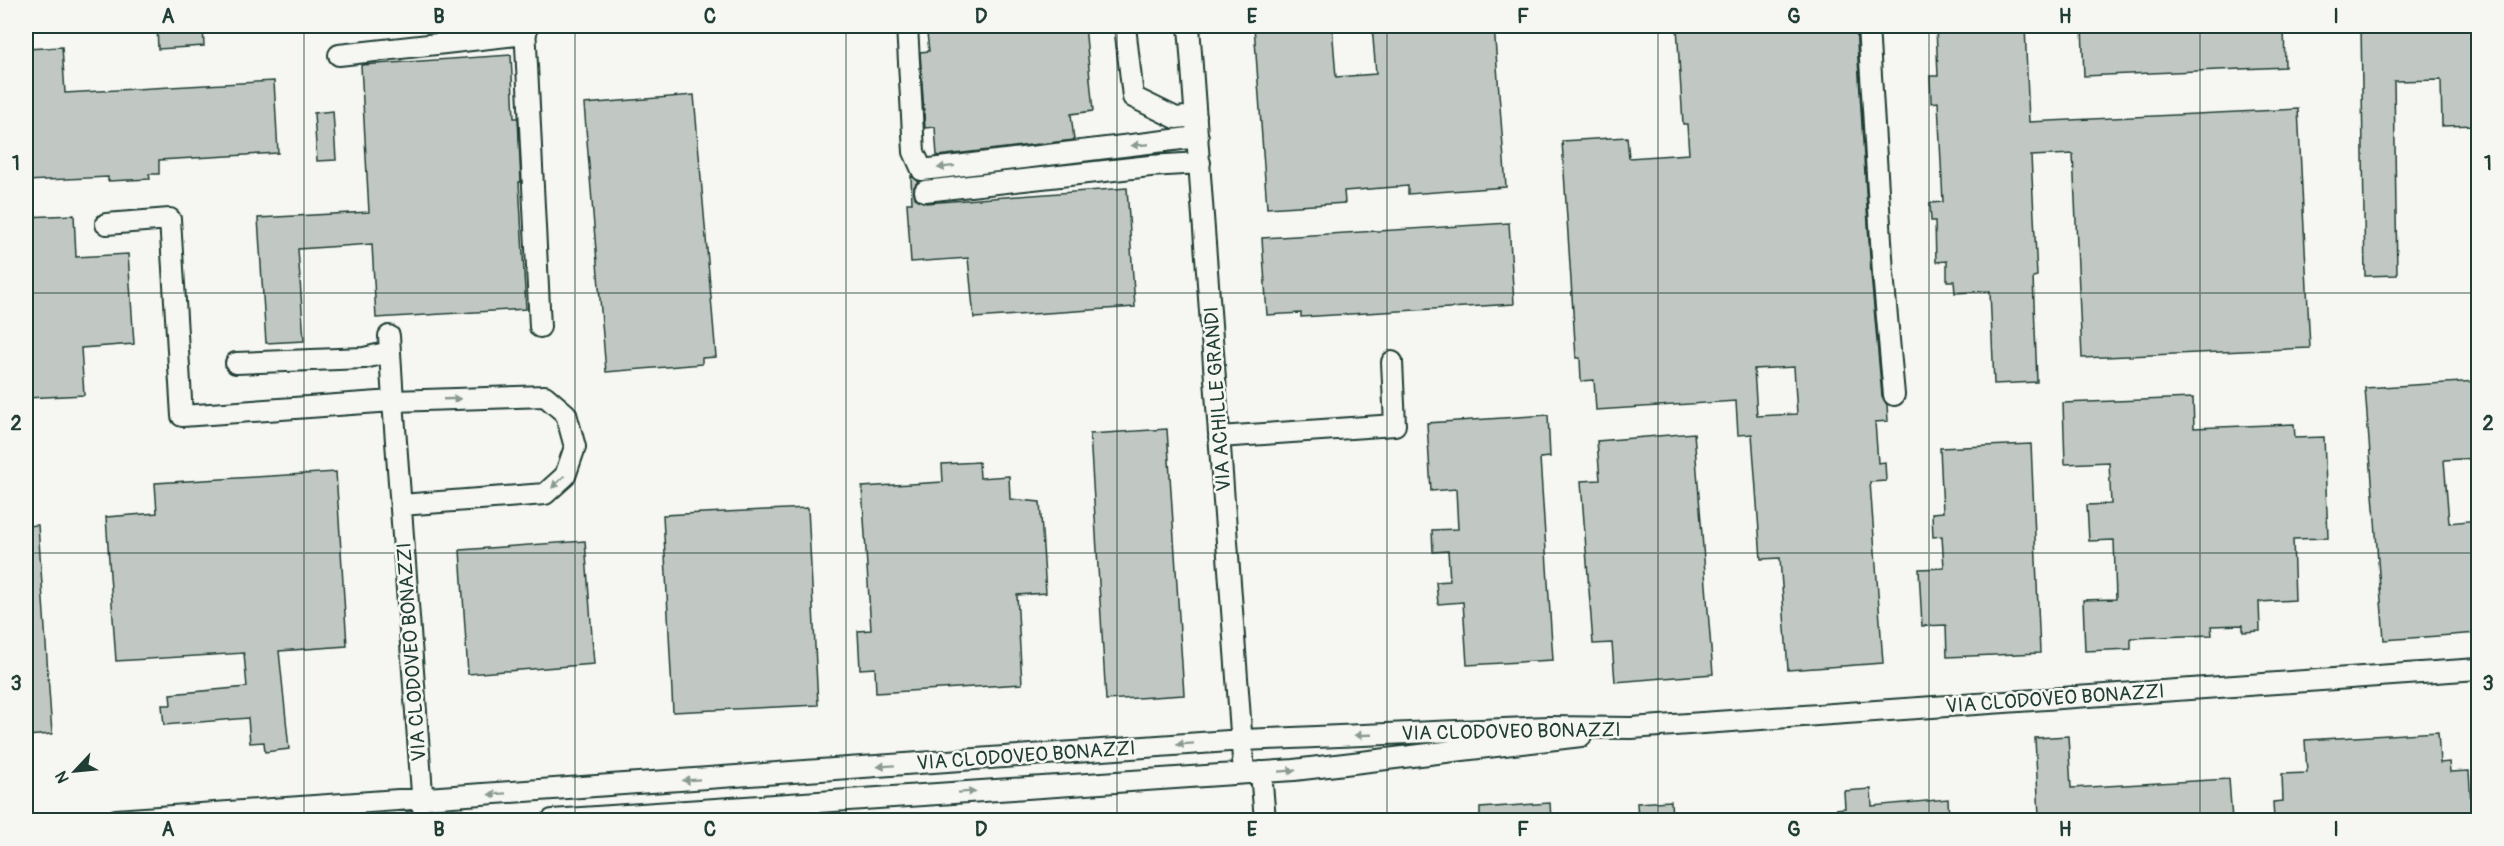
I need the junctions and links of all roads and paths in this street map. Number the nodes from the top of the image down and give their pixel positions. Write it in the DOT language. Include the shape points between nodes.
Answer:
graph roads {
  1 [pos="907,26"];
  2 [pos="1125,26"];
  3 [pos="1189,26"];
  4 [pos="1868,26"];
  5 [pos="525,30"];
  6 [pos="339,55"];
  7 [pos="1196,116"];
  8 [pos="1198,137"];
  9 [pos="1200,163"];
  10 [pos="925,191"];
  11 [pos="106,224"];
  12 [pos="540,327"];
  13 [pos="1392,362"];
  14 [pos="236,363"];
  15 [pos="1894,395"];
  16 [pos="393,401"];
  17 [pos="1220,437"];
  18 [pos="401,505"];
  19 [pos="2478,669"];
  20 [pos="1631,728"];
  21 [pos="1243,740"];
  22 [pos="1253,773"];
  23 [pos="422,800"];
  24 [pos="116,820"];
  25 [pos="424,820"];
  26 [pos="552,820"];
  27 [pos="1265,820"];
  8 -- 1 [label="street, one-way" via="922,170 914,152"];
  2 -- 7 [label="street" via="1133,97 1176,118"];
  3 -- 7 [label="street, VIA ACHILLE GRANDI"];
  4 -- 15 [label="street"];
  5 -- 6 [label="street"];
  5 -- 12 [label="street"];
  7 -- 8 [label="street, VIA ACHILLE GRANDI"];
  8 -- 9 [label="street, VIA ACHILLE GRANDI"];
  9 -- 10 [label="street"];
  9 -- 17 [label="street, VIA ACHILLE GRANDI"];
  11 -- 16 [label="street" via="170,219 182,416"];
  13 -- 17 [label="street" via="1395,425"];
  14 -- 16 [label="street, VIA CLODOVEO BONAZZI" via="364,358 390,344"];
  16 -- 18 [label="street, VIA CLODOVEO BONAZZI"];
  16 -- 18 [label="street, one-way" via="545,396 566,414 575,447 565,476 545,494"];
  17 -- 21 [label="street, VIA ACHILLE GRANDI"];
  18 -- 23 [label="street, VIA CLODOVEO BONAZZI"];
  19 -- 20 [label="street, VIA CLODOVEO BONAZZI"];
  20 -- 21 [label="street, VIA CLODOVEO BONAZZI, one-way" via="1549,727"];
  22 -- 20 [label="street, VIA CLODOVEO BONAZZI, one-way" via="1550,742"];
  21 -- 22 [label="street, VIA ACHILLE GRANDI"];
  21 -- 23 [label="street, VIA CLODOVEO BONAZZI, one-way"];
  26 -- 22 [label="street, VIA CLODOVEO BONAZZI, one-way"];
  22 -- 27 [label="street"];
  23 -- 24 [label="street, VIA CLODOVEO BONAZZI"];
  23 -- 25 [label="street, VIA CLODOVEO BONAZZI"];
}
